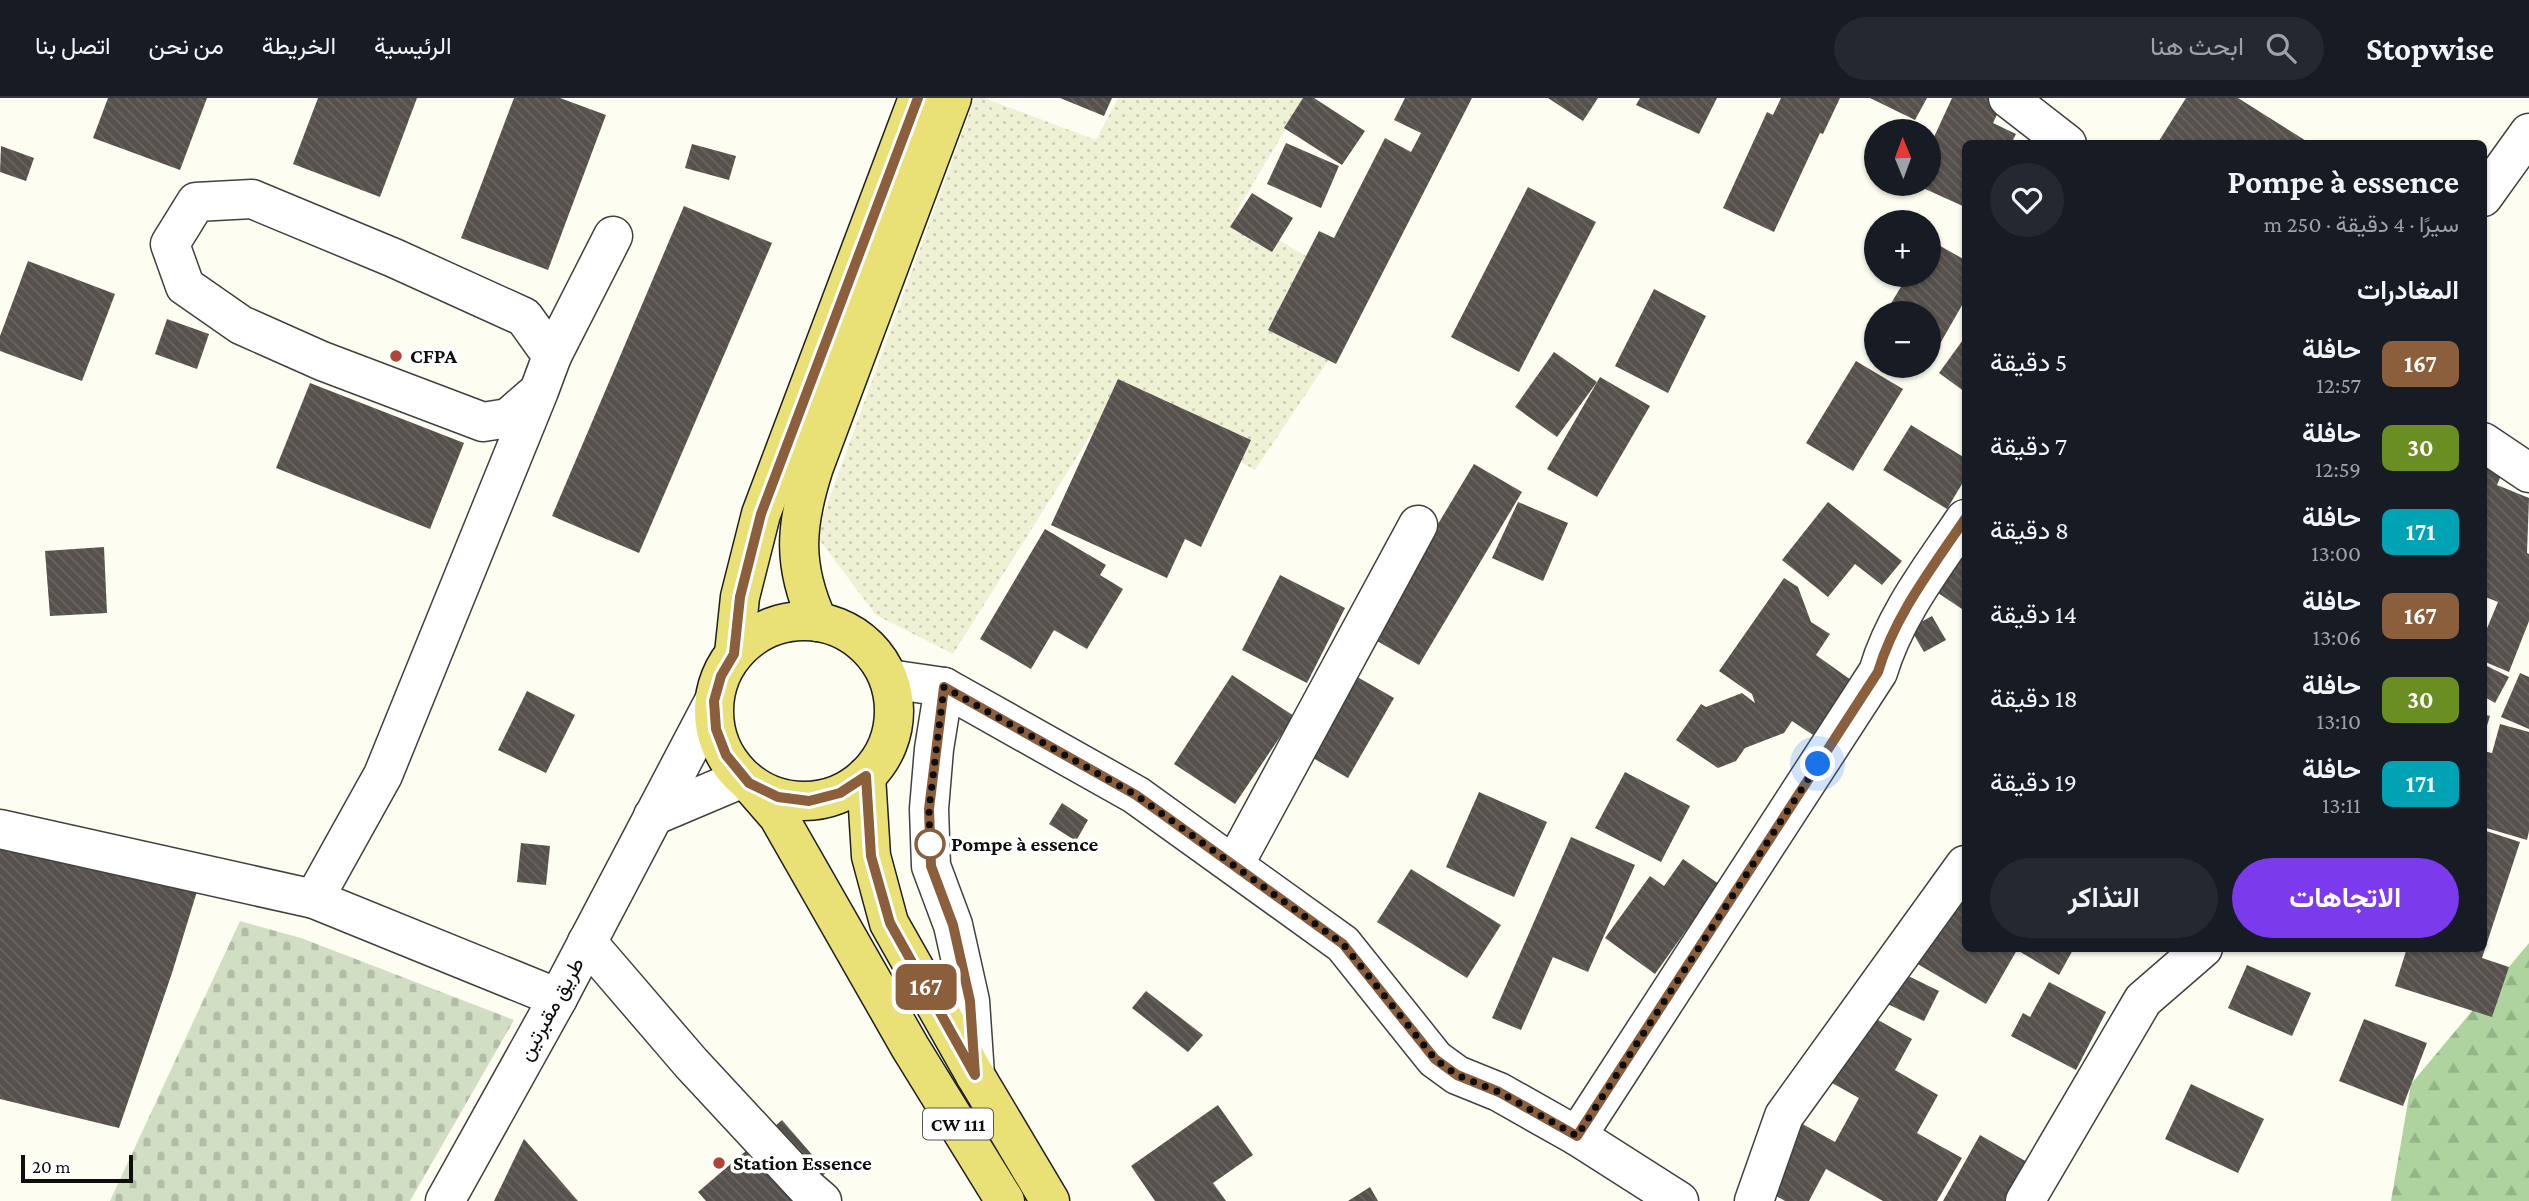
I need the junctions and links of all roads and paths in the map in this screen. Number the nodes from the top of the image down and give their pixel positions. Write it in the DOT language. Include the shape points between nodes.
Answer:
graph roads {
  1 [pos="918,98"];
  2 [pos="952,98"];
  3 [pos="2008,98"];
  4 [pos="2529,133"];
  5 [pos="2062,140"];
  6 [pos="2487,191"];
  7 [pos="613,236"];
  8 [pos="552,356"];
  9 [pos="539,391"];
  10 [pos="2487,445"];
  11 [pos="2529,473"];
  12 [pos="1962,524"];
  13 [pos="1418,525"];
  14 [pos="818,622"];
  15 [pos="734,654"];
  16 [pos="889,679"];
  17 [pos="944,687"];
  18 [pos="714,701"];
  19 [pos="866,776"];
  20 [pos="746,780"];
  21 [pos="653,816"];
  22 [pos="0,829"];
  23 [pos="1234,865"];
  24 [pos="1962,869"];
  25 [pos="314,899"];
  26 [pos="587,942"];
  27 [pos="2198,952"];
  28 [pos="558,998"];
  29 [pos="975,1075"];
  30 [pos="1577,1136"];
  31 [pos="445,1201"];
  32 [pos="822,1201"];
  33 [pos="1005,1201"];
  34 [pos="1050,1201"];
  35 [pos="1679,1201"];
  36 [pos="1754,1201"];
  37 [pos="2025,1201"];
  1 -- 15 [label="main road" via="761,514 740,597"];
  2 -- 14 [label="main road" via="800,514 802,580"];
  3 -- 5 [label="street"];
  4 -- 6 [label="street"];
  7 -- 8 [label="street"];
  8 -- 9 [label="street"];
  8 -- 9 [label="street" via="524,317 251,200 196,202 170,244 185,286 241,325 322,361 483,422 508,418"];
  9 -- 25 [label="street" via="383,775"];
  10 -- 11 [label="street"];
  12 -- 30 [label="street" via="1899,620 1878,672"];
  13 -- 23 [label="street"];
  14 -- 15 [label="main road" via="787,623 758,634"];
  14 -- 16 [label="main road" via="861,641"];
  15 -- 18 [label="main road"];
  16 -- 17 [label="street"];
  16 -- 19 [label="main road" via="892,731 883,756"];
  17 -- 23 [label="street" via="1136,795"];
  17 -- 29 [label="street" via="929,809 931,866 953,925 970,1001"];
  18 -- 20 [label="main road" via="716,729 726,755"];
  18 -- 21 [label="street, طريق مقبرتين"];
  19 -- 20 [label="main road" via="840,793 809,801 778,797"];
  19 -- 29 [label="main road" via="871,856 890,923"];
  20 -- 21 [label="street"];
  20 -- 33 [label="main road, CW 111" via="778,817"];
  21 -- 26 [label="street, طريق مقبرتين"];
  22 -- 25 [label="street"];
  23 -- 30 [label="street" via="1343,944 1435,1059 1457,1075 1499,1092"];
  24 -- 36 [label="street" via="1784,1116"];
  25 -- 28 [label="street"];
  26 -- 28 [label="street, طريق مقبرتين"];
  26 -- 32 [label="street" via="691,1063"];
  27 -- 37 [label="street" via="2143,1000"];
  28 -- 31 [label="street, طريق مقبرتين"];
  29 -- 34 [label="main road"];
  30 -- 35 [label="street"];
}
